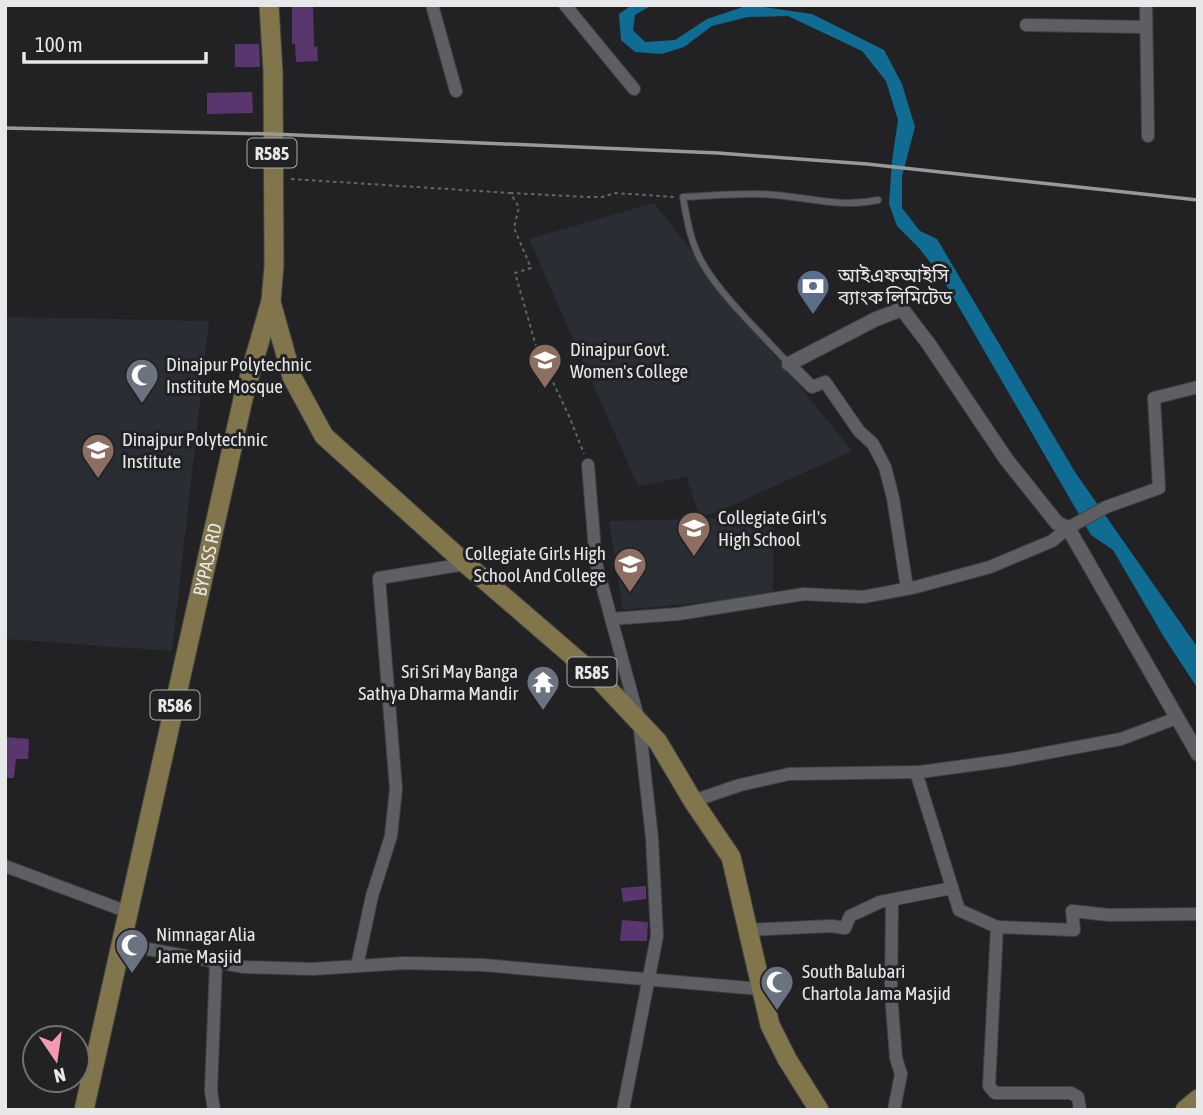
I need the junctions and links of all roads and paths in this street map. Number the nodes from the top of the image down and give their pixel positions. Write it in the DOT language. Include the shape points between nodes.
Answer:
graph roads {
  1 [pos="269,5"];
  2 [pos="432,5"];
  3 [pos="565,5"];
  4 [pos="1146,5"];
  5 [pos="1026,25"];
  6 [pos="1146,27"];
  7 [pos="634,89"];
  8 [pos="456,91"];
  9 [pos="1148,136"];
  10 [pos="273,179"];
  11 [pos="510,193"];
  12 [pos="683,197"];
  13 [pos="877,200"];
  14 [pos="271,301"];
  15 [pos="789,365"];
  16 [pos="1198,387"];
  17 [pos="588,465"];
  18 [pos="1068,528"];
  19 [pos="466,564"];
  20 [pos="907,589"];
  21 [pos="611,619"];
  22 [pos="1177,718"];
  23 [pos="639,721"];
  24 [pos="1198,754"];
  25 [pos="916,772"];
  26 [pos="693,801"];
  27 [pos="5,866"];
  28 [pos="952,888"];
  29 [pos="892,900"];
  30 [pos="128,912"];
  31 [pos="1198,914"];
  32 [pos="997,928"];
  33 [pos="747,930"];
  34 [pos="121,944"];
  35 [pos="216,962"];
  36 [pos="357,966"];
  37 [pos="650,980"];
  38 [pos="760,989"];
  39 [pos="1198,1099"];
  40 [pos="84,1110"];
  41 [pos="214,1110"];
  42 [pos="623,1110"];
  43 [pos="819,1110"];
  44 [pos="894,1110"];
  45 [pos="1080,1110"];
  46 [pos="1185,1110"];
  1 -- 10 [label="main road, BYPASS RD / R585"];
  2 -- 8 [label="street"];
  3 -- 7 [label="street"];
  4 -- 6 [label="street"];
  5 -- 6 [label="street"];
  6 -- 9 [label="street"];
  10 -- 11 [label="path"];
  10 -- 14 [label="main road, BYPASS RD / R585"];
  11 -- 12 [label="path"];
  11 -- 17 [label="path" via="519,207 514,228 531,268 514,273 536,346"];
  12 -- 13 [label="lane" via="775,195 842,204"];
  12 -- 15 [label="lane" via="688,230 703,264"];
  14 -- 19 [label="main road, R585" via="292,377 324,436"];
  14 -- 30 [label="main road, BYPASS RD / R586" via="243,399"];
  15 -- 18 [label="street" via="902,309 1006,459 1057,523"];
  15 -- 20 [label="street" via="812,387 825,382 873,444 893,498"];
  16 -- 18 [label="street" via="1154,398 1159,488 1106,507"];
  17 -- 21 [label="street" via="596,563"];
  18 -- 20 [label="street" via="1052,541 990,567"];
  18 -- 22 [label="street"];
  19 -- 23 [label="main road, R585" via="597,677"];
  19 -- 36 [label="street" via="379,578 396,789 391,836"];
  20 -- 21 [label="street" via="863,597 804,594 678,614"];
  21 -- 23 [label="street"];
  22 -- 24 [label="street"];
  22 -- 25 [label="street" via="1121,739"];
  23 -- 26 [label="main road, R585" via="658,742"];
  23 -- 37 [label="street" via="657,936"];
  25 -- 26 [label="street" via="789,774"];
  25 -- 28 [label="street"];
  26 -- 33 [label="main road, R585" via="731,857"];
  27 -- 30 [label="street"];
  28 -- 29 [label="street"];
  28 -- 32 [label="street" via="959,911"];
  29 -- 33 [label="street" via="850,916 845,928"];
  29 -- 44 [label="street" via="891,994 901,1074"];
  30 -- 34 [label="main road, BYPASS RD / R586"];
  31 -- 32 [label="street" via="1072,911 1074,930"];
  32 -- 45 [label="street" via="989,1086 995,1093 1071,1093 1078,1097"];
  33 -- 38 [label="main road, R585"];
  34 -- 35 [label="street"];
  34 -- 40 [label="main road, BYPASS RD / R586"];
  35 -- 36 [label="street" via="312,970"];
  35 -- 41 [label="street"];
  36 -- 37 [label="street" via="483,965"];
  37 -- 38 [label="street"];
  37 -- 42 [label="street"];
  38 -- 43 [label="main road, R585" via="770,1025"];
  39 -- 46 [label="main road"];
}
